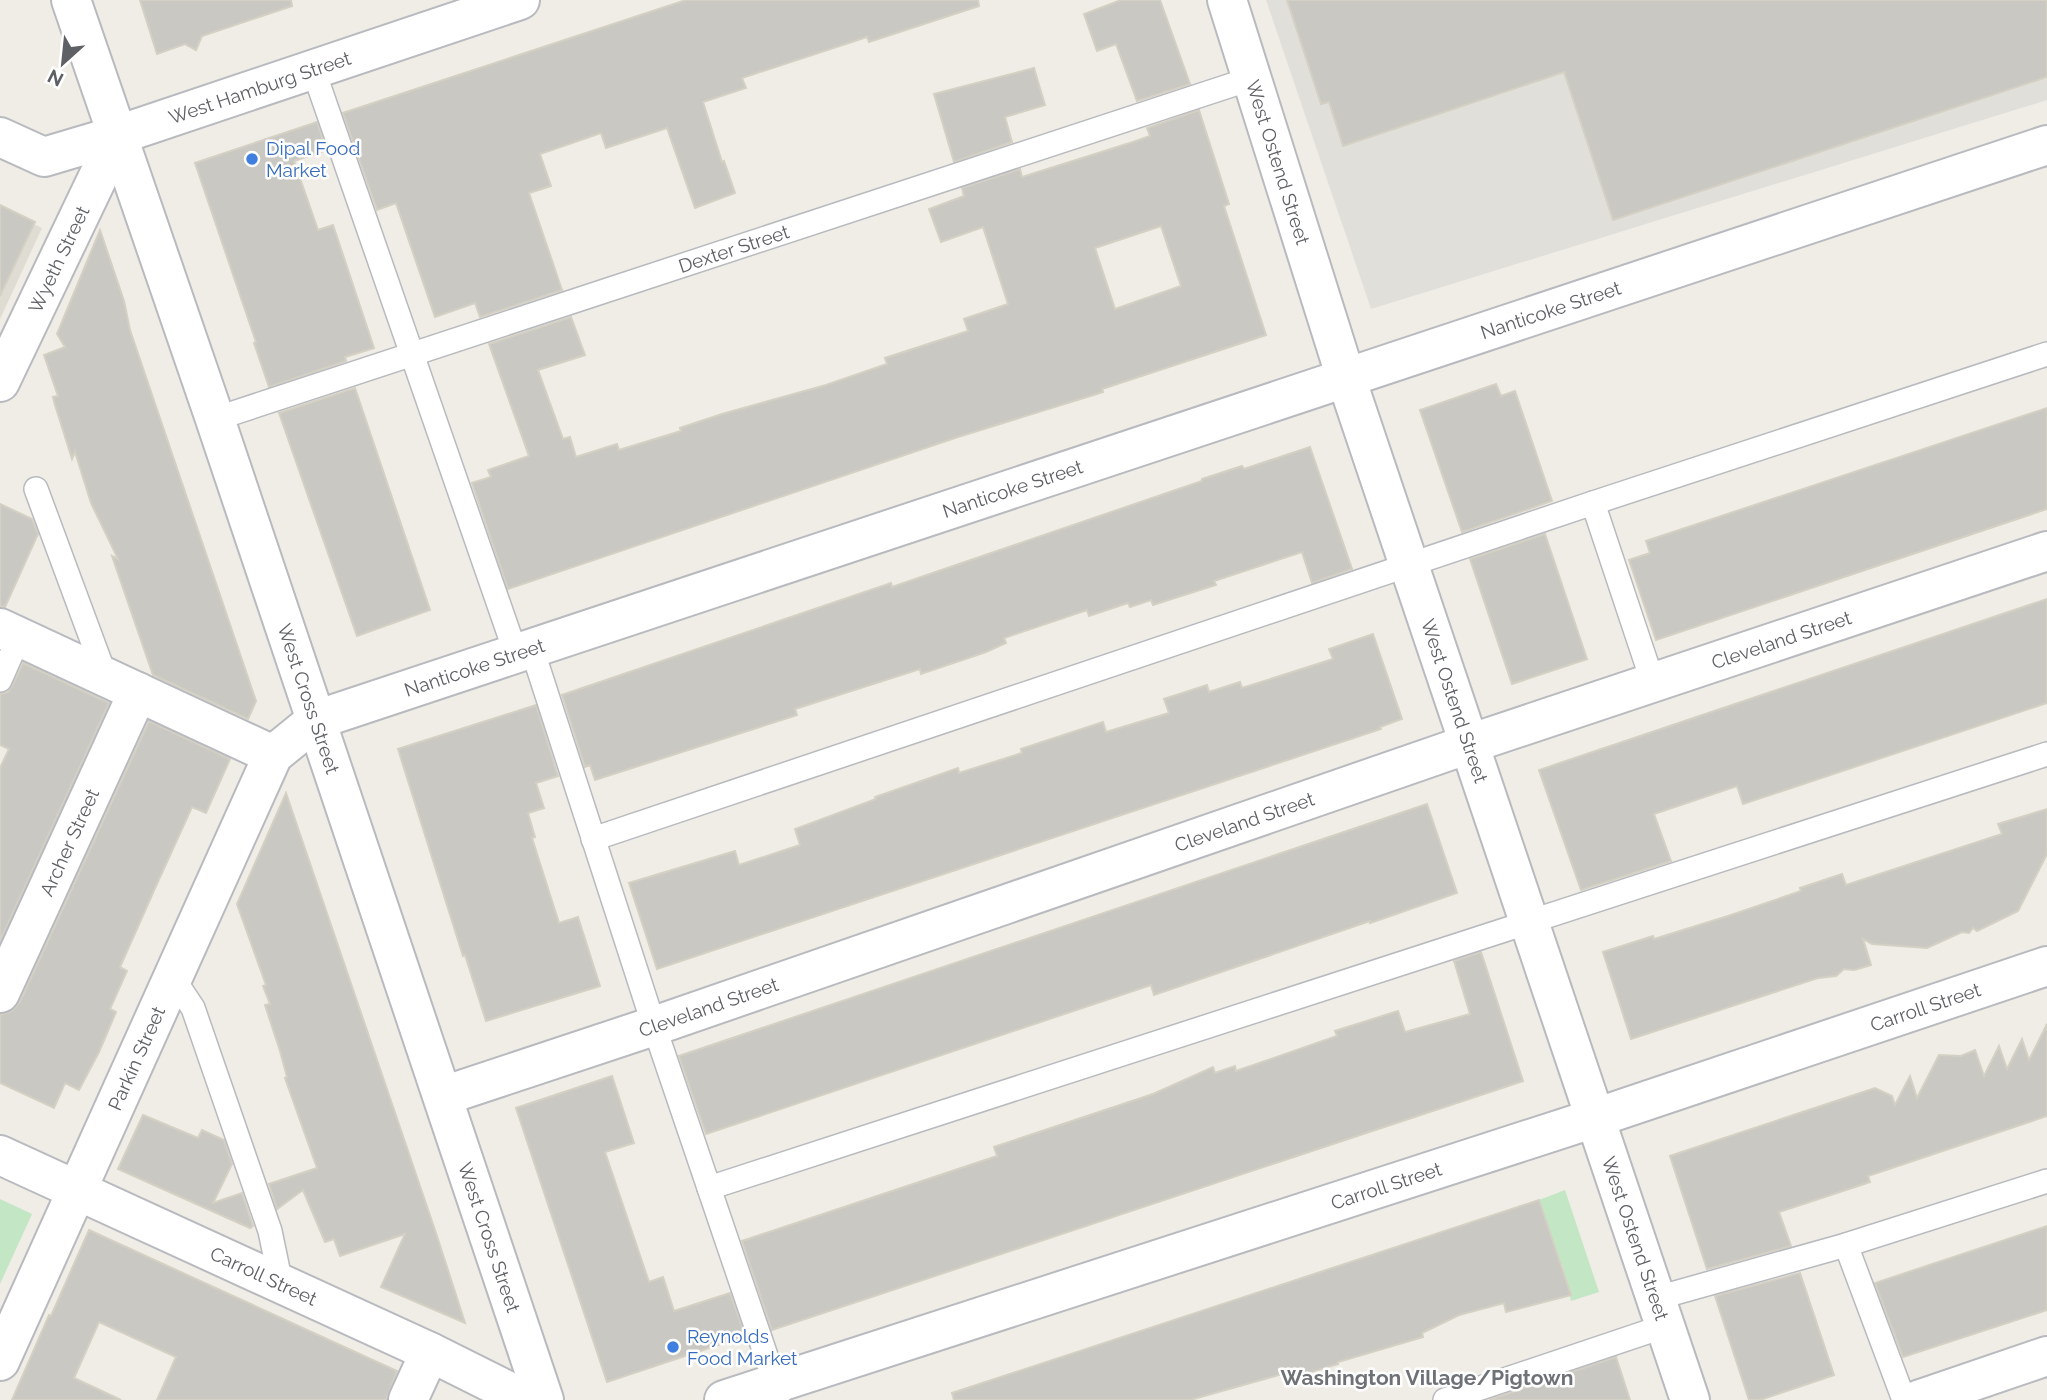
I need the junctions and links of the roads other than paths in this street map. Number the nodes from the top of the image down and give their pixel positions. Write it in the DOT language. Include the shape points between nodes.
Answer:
graph roads {
  1 [pos="71,0"];
  2 [pos="520,0"];
  3 [pos="1227,0"];
  4 [pos="313,69"];
  5 [pos="1253,78"];
  6 [pos="118,135"];
  7 [pos="0,136"];
  8 [pos="2047,145"];
  9 [pos="2047,354"];
  10 [pos="412,355"];
  11 [pos="1346,378"];
  12 [pos="0,382"];
  13 [pos="215,419"];
  14 [pos="36,489"];
  15 [pos="1593,503"];
  16 [pos="2047,551"];
  17 [pos="1409,565"];
  18 [pos="10,633"];
  19 [pos="524,652"];
  20 [pos="0,680"];
  21 [pos="1653,683"];
  22 [pos="122,685"];
  23 [pos="316,720"];
  24 [pos="1469,744"];
  25 [pos="2047,754"];
  26 [pos="273,755"];
  27 [pos="593,839"];
  28 [pos="1529,922"];
  29 [pos="2047,966"];
  30 [pos="173,978"];
  31 [pos="0,992"];
  32 [pos="654,1026"];
  33 [pos="443,1096"];
  34 [pos="1595,1118"];
  35 [pos="0,1155"];
  36 [pos="2047,1181"];
  37 [pos="709,1188"];
  38 [pos="78,1189"];
  39 [pos="1846,1245"];
  40 [pos="281,1284"];
  41 [pos="1661,1312"];
  42 [pos="430,1352"];
  43 [pos="2047,1356"];
  44 [pos="0,1361"];
  45 [pos="779,1392"];
  46 [pos="408,1400"];
  47 [pos="526,1400"];
  48 [pos="544,1400"];
  49 [pos="724,1400"];
  50 [pos="1445,1400"];
  51 [pos="1690,1400"];
  52 [pos="1904,1400"];
  53 [pos="1918,1400"];
  1 -- 6 [label="street, West Cross Street"];
  2 -- 4 [label="street, West Hamburg Street"];
  3 -- 5 [label="street, West Ostend Street"];
  4 -- 6 [label="street, West Hamburg Street"];
  4 -- 10 [label="lane"];
  5 -- 10 [label="lane, Dexter Street"];
  5 -- 11 [label="street, West Ostend Street"];
  6 -- 7 [label="street, West Hamburg Street" via="44,157"];
  6 -- 12 [label="street, Wyeth Street"];
  6 -- 13 [label="street, West Cross Street"];
  8 -- 11 [label="street, Nanticoke Street"];
  9 -- 15 [label="lane"];
  10 -- 13 [label="lane, Dexter Street"];
  10 -- 19 [label="lane"];
  11 -- 17 [label="street, West Ostend Street"];
  11 -- 19 [label="street, Nanticoke Street"];
  13 -- 23 [label="street, West Cross Street"];
  14 -- 22 [label="lane"];
  15 -- 17 [label="lane"];
  15 -- 21 [label="lane"];
  16 -- 21 [label="street, Cleveland Street"];
  17 -- 24 [label="street, West Ostend Street"];
  17 -- 27 [label="lane"];
  18 -- 20 [label="lane"];
  18 -- 22 [label="street"];
  19 -- 23 [label="street, Nanticoke Street"];
  19 -- 27 [label="lane"];
  21 -- 24 [label="street, Cleveland Street"];
  22 -- 26 [label="street"];
  22 -- 31 [label="street, Archer Street"];
  23 -- 26 [label="street, Nanticoke Street"];
  23 -- 33 [label="street, West Cross Street"];
  24 -- 28 [label="street, West Ostend Street"];
  24 -- 32 [label="street, Cleveland Street"];
  25 -- 28 [label="lane"];
  26 -- 30 [label="street, Parkin Street"];
  27 -- 32 [label="lane"];
  28 -- 34 [label="street, West Ostend Street"];
  28 -- 37 [label="lane"];
  29 -- 34 [label="street, Carroll Street"];
  30 -- 38 [label="street, Parkin Street"];
  30 -- 40 [label="lane" via="193,1008 270,1231"];
  32 -- 33 [label="street, Cleveland Street"];
  32 -- 37 [label="lane"];
  33 -- 48 [label="street, West Cross Street"];
  34 -- 41 [label="street, West Ostend Street"];
  34 -- 45 [label="street, Carroll Street"];
  35 -- 38 [label="street, Carroll Street"];
  36 -- 39 [label="lane"];
  37 -- 45 [label="lane"];
  38 -- 40 [label="street, Carroll Street"];
  38 -- 44 [label="street, Parkin Street"];
  39 -- 41 [label="lane"];
  39 -- 52 [label="lane"];
  40 -- 42 [label="street, Carroll Street"];
  41 -- 50 [label="lane"];
  41 -- 51 [label="street, West Ostend Street"];
  42 -- 46 [label="street"];
  42 -- 47 [label="street, Carroll Street"];
  43 -- 53 [label="street"];
  45 -- 49 [label="street, Carroll Street"];
}
